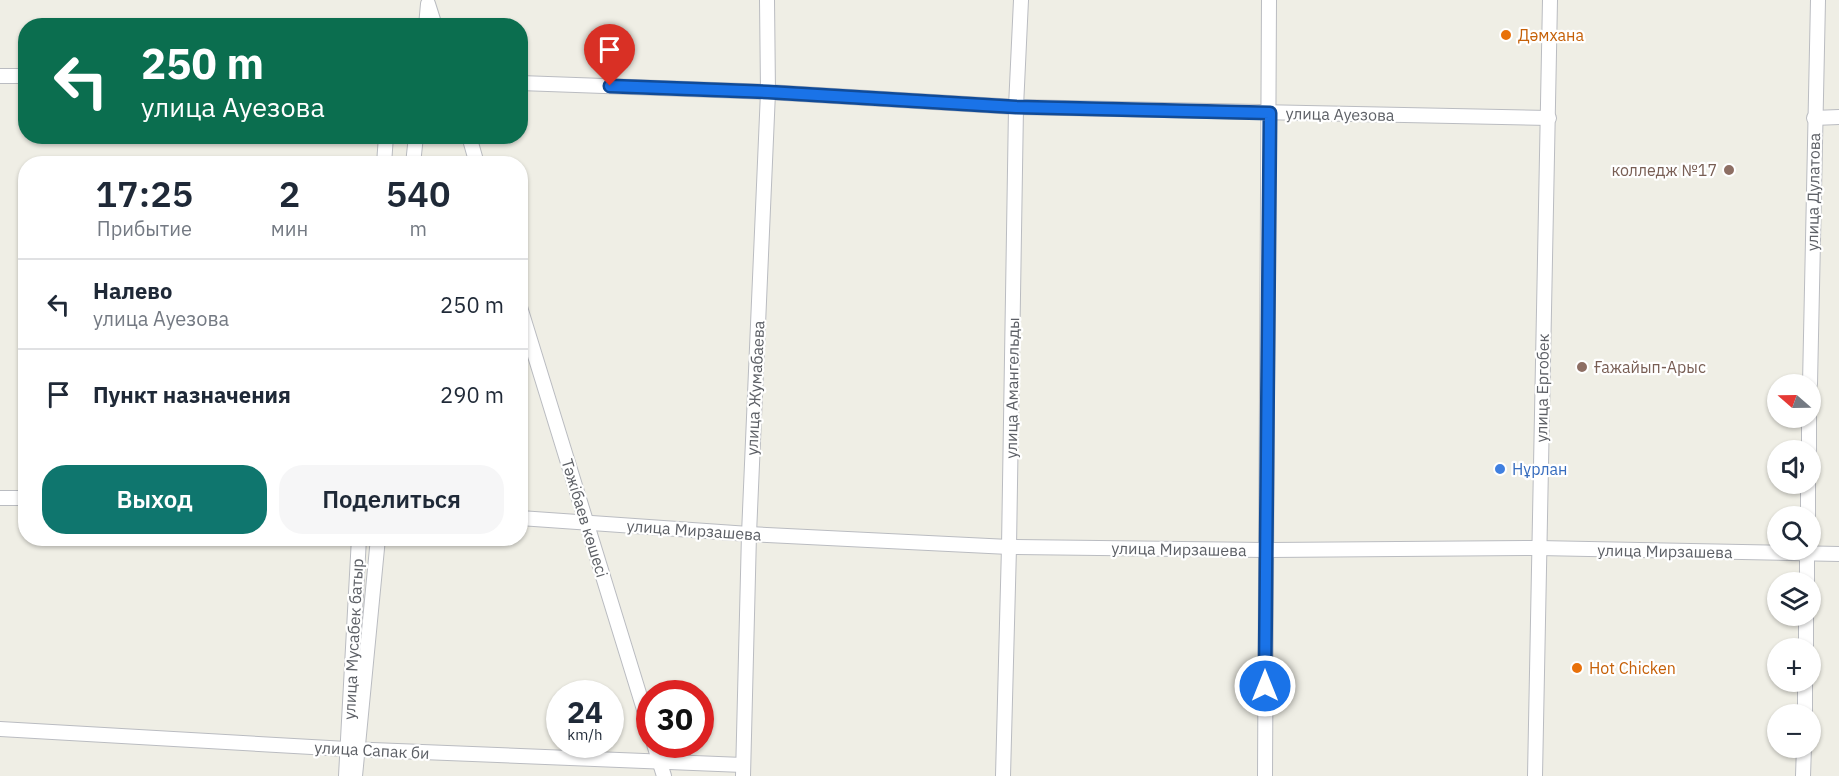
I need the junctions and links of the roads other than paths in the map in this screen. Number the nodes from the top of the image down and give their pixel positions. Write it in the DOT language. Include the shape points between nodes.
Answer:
graph roads {
  1 [pos="767,0"];
  2 [pos="1021,0"];
  3 [pos="1269,0"];
  4 [pos="1550,0"];
  5 [pos="1818,0"];
  6 [pos="427,18"];
  7 [pos="432,18"];
  8 [pos="0,76"];
  9 [pos="18,76"];
  10 [pos="528,83"];
  11 [pos="768,92"];
  12 [pos="1016,107"];
  13 [pos="1270,113"];
  14 [pos="1839,117"];
  15 [pos="1549,118"];
  16 [pos="1814,118"];
  17 [pos="528,333"];
  18 [pos="1810,374"];
  19 [pos="0,498"];
  20 [pos="18,498"];
  21 [pos="528,519"];
  22 [pos="749,534"];
  23 [pos="359,546"];
  24 [pos="377,546"];
  25 [pos="1010,548"];
  26 [pos="1538,548"];
  27 [pos="1265,550"];
  28 [pos="1767,551"];
  29 [pos="1821,553"];
  30 [pos="1839,554"];
  31 [pos="636,684"];
  32 [pos="0,729"];
  33 [pos="347,749"];
  34 [pos="658,758"];
  35 [pos="1804,758"];
  36 [pos="743,771"];
  37 [pos="346,776"];
  38 [pos="355,776"];
  39 [pos="664,776"];
  40 [pos="1003,776"];
  41 [pos="1264,776"];
  42 [pos="1535,776"];
  43 [pos="1803,776"];
  1 -- 11 [label="street, улица Жумабаева"];
  2 -- 12 [label="street, улица Амангельды"];
  3 -- 13 [label="street"];
  4 -- 15 [label="street, улица Ергобек"];
  5 -- 16 [label="street, улица Дулатова"];
  6 -- 7 [label="street" via="428,4"];
  8 -- 9 [label="street"];
  10 -- 11 [label="street, улица Ауезова"];
  11 -- 12 [label="street, улица Ауезова"];
  11 -- 22 [label="street, улица Жумабаева"];
  12 -- 13 [label="street, улица Ауезова"];
  12 -- 25 [label="street, улица Амангельды"];
  13 -- 15 [label="street, улица Ауезова"];
  13 -- 27 [label="street"];
  14 -- 16 [label="street"];
  15 -- 26 [label="street, улица Ергобек"];
  16 -- 18 [label="street, улица Дулатова"];
  17 -- 31 [label="street, Тәжібаев көшесі"];
  19 -- 20 [label="street"];
  21 -- 22 [label="street, улица Мирзашева"];
  22 -- 25 [label="street, улица Мирзашева"];
  22 -- 36 [label="street, улица Жумабаева"];
  23 -- 33 [label="street, улица Мусабек батыр"];
  24 -- 38 [label="street"];
  25 -- 27 [label="street, улица Мирзашева"];
  25 -- 40 [label="street, улица Амангельды"];
  26 -- 27 [label="street, улица Мирзашева"];
  26 -- 28 [label="street, улица Мирзашева"];
  26 -- 42 [label="street, улица Ергобек"];
  27 -- 41 [label="street"];
  29 -- 30 [label="street, улица Мирзашева"];
  32 -- 33 [label="street, улица Сапак би"];
  33 -- 36 [label="street, улица Сапак би"];
  33 -- 37 [label="street, улица Мусабек батыр"];
  34 -- 39 [label="street"];
  35 -- 43 [label="street"];
}
